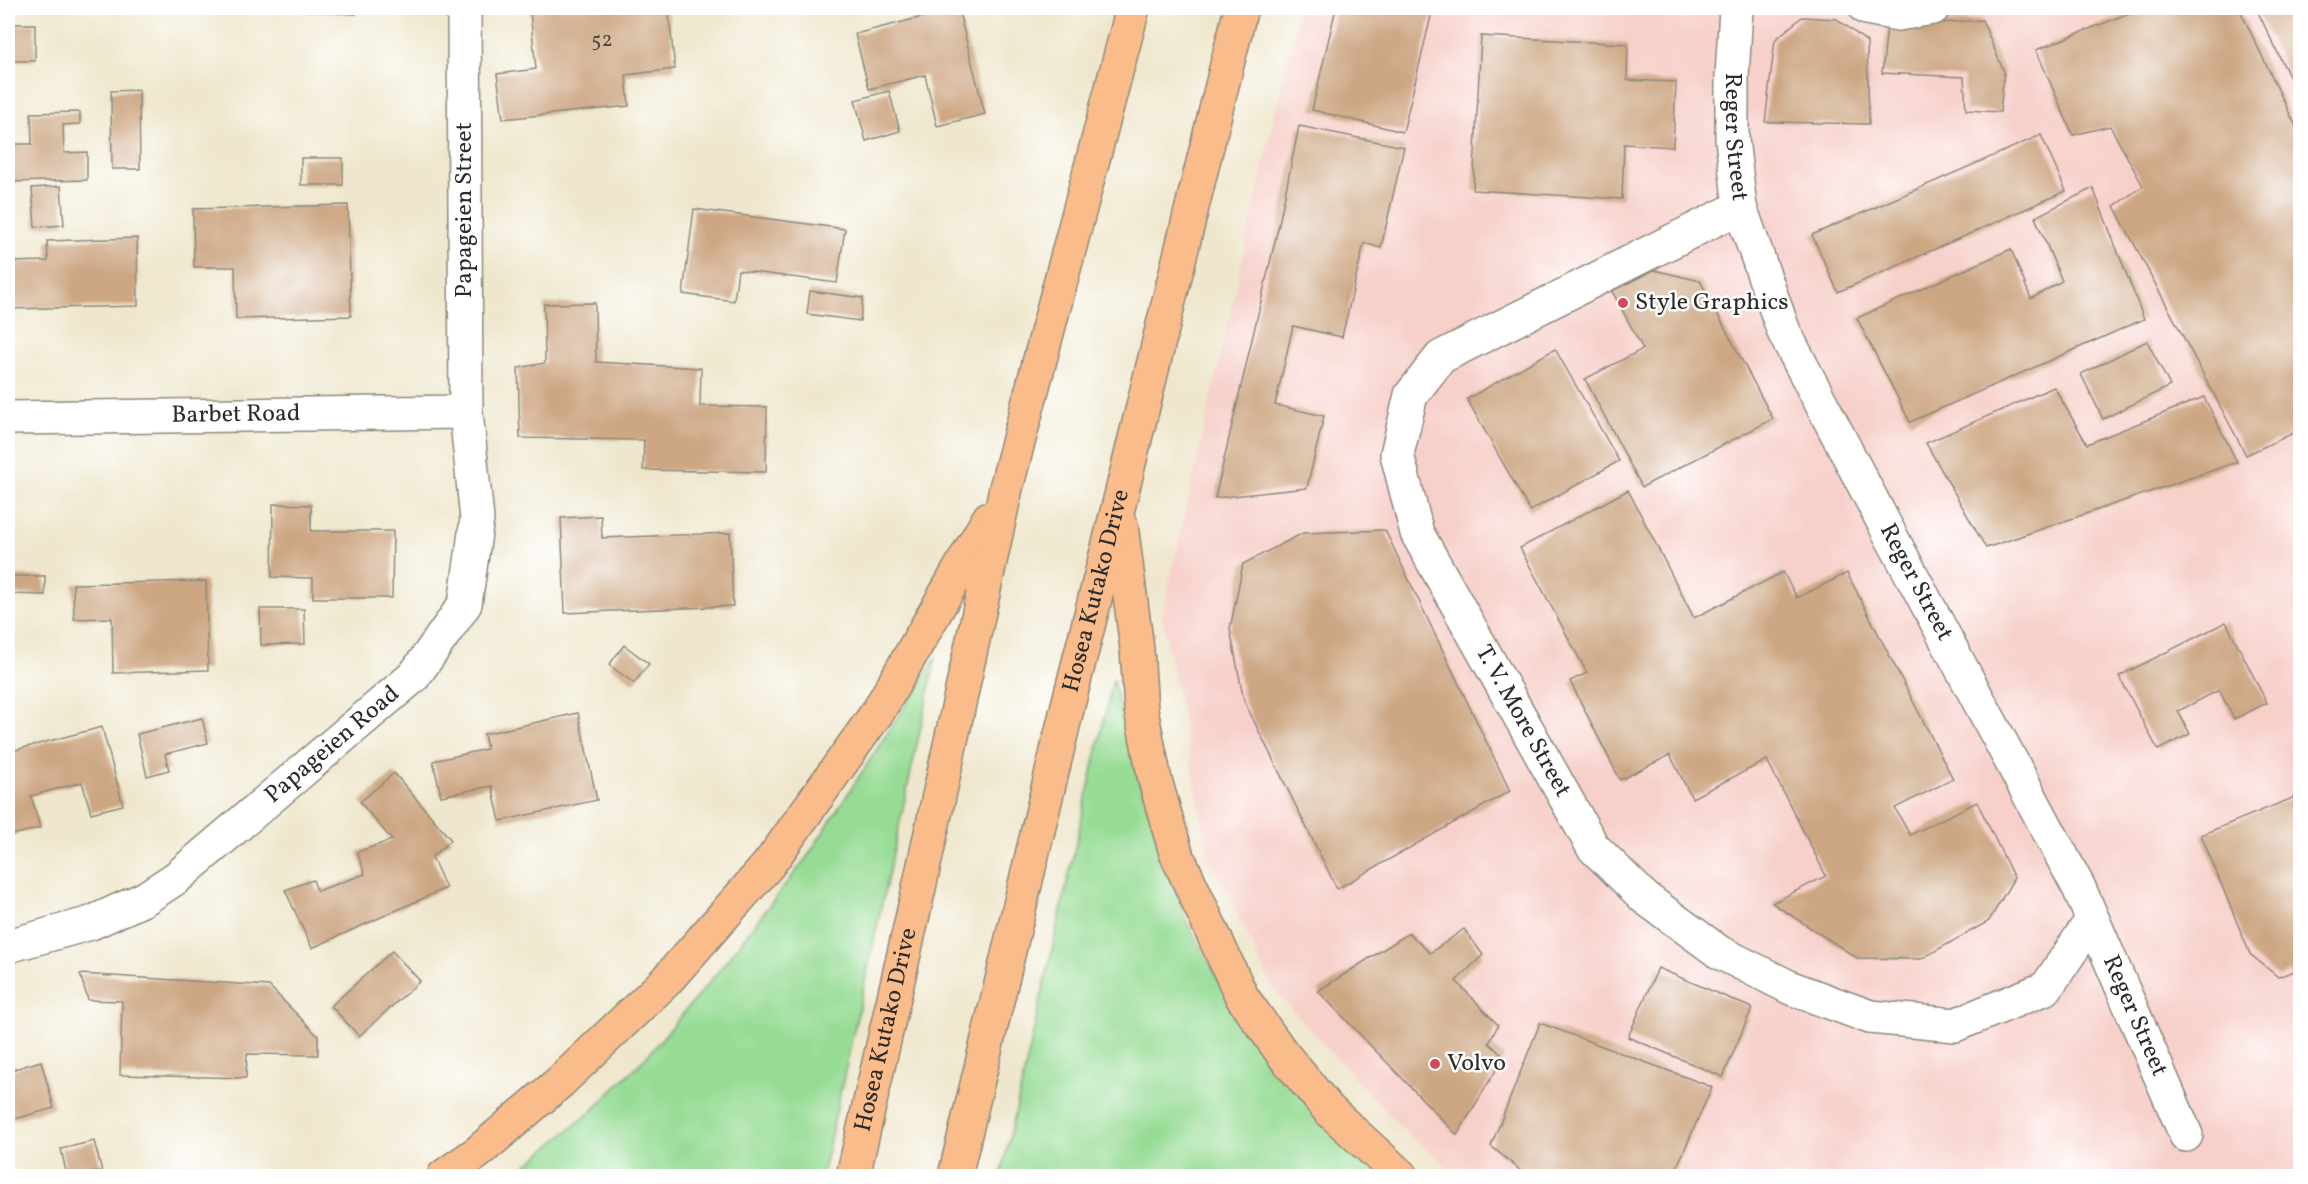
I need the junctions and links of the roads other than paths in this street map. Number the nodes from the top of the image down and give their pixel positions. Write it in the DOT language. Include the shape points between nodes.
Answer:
graph roads {
  1 [pos="464,8"];
  2 [pos="1133,8"];
  3 [pos="1241,8"];
  4 [pos="1736,8"];
  5 [pos="1866,8"];
  6 [pos="1933,8"];
  7 [pos="1740,207"];
  8 [pos="466,412"];
  9 [pos="8,418"];
  10 [pos="1006,488"];
  11 [pos="1118,508"];
  12 [pos="2092,920"];
  13 [pos="8,946"];
  14 [pos="2186,1136"];
  15 [pos="444,1176"];
  16 [pos="853,1176"];
  17 [pos="955,1176"];
  18 [pos="1401,1176"];
  1 -- 8 [label="street, Papageien Street"];
  2 -- 10 [label="main road, Hosea Kutako Drive"];
  3 -- 11 [label="main road, Hosea Kutako Drive"];
  4 -- 7 [label="street, Reger Street" via="1732,139"];
  5 -- 6 [label="street" via="1898,14"];
  7 -- 12 [label="street, Reger Street" via="1784,332"];
  7 -- 12 [label="street, T. V. More Street" via="1441,357 1411,395 1397,454 1417,534 1593,847 1645,898 1719,952 1791,988 1870,1017 1955,1025 2046,988"];
  8 -- 9 [label="street, Barbet Road"];
  8 -- 13 [label="street, Papageien Road" via="477,519 465,604 414,676 144,899 91,923"];
  10 -- 15 [label="main road" via="879,710 769,864 664,982 609,1036 477,1153"];
  10 -- 16 [label="main road, Hosea Kutako Drive"];
  11 -- 17 [label="main road, Hosea Kutako Drive"];
  11 -- 18 [label="main road" via="1141,710 1155,780 1176,853 1242,997 1329,1110"];
  12 -- 14 [label="street, Reger Street"];
}
